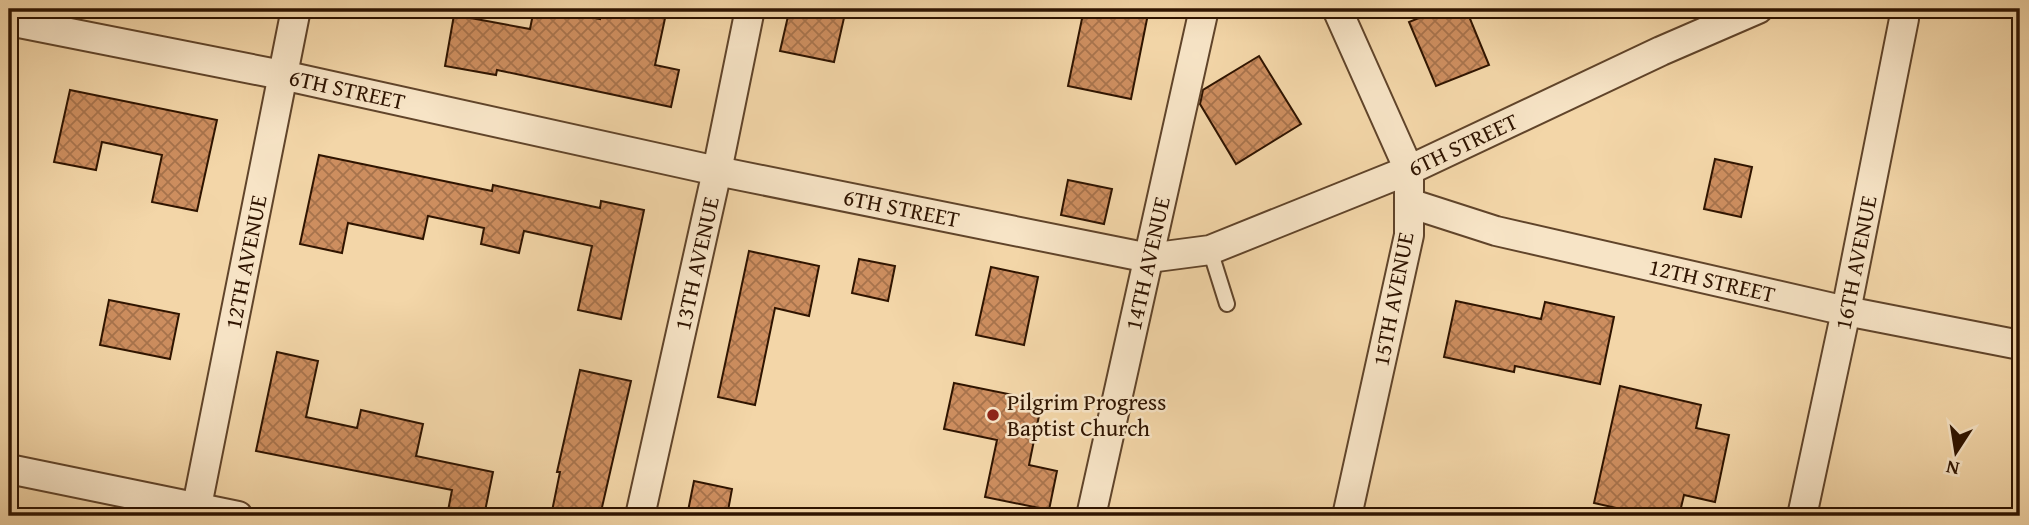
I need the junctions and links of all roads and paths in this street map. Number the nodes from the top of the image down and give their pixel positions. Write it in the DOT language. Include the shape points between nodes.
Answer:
graph roads {
  1 [pos="296,9"];
  2 [pos="750,9"];
  3 [pos="1204,9"];
  4 [pos="1337,9"];
  5 [pos="1758,9"];
  6 [pos="1904,9"];
  7 [pos="9,21"];
  8 [pos="282,75"];
  9 [pos="1409,170"];
  10 [pos="718,171"];
  11 [pos="1409,203"];
  12 [pos="1210,250"];
  13 [pos="1149,258"];
  14 [pos="1227,304"];
  15 [pos="1846,311"];
  16 [pos="2020,345"];
  17 [pos="9,469"];
  18 [pos="196,512"];
  19 [pos="238,516"];
  20 [pos="640,516"];
  21 [pos="1091,516"];
  22 [pos="1348,516"];
  23 [pos="1802,516"];
  1 -- 8 [label="street, 12TH AVENUE"];
  2 -- 10 [label="street, 13TH AVENUE"];
  3 -- 13 [label="street, 14TH AVENUE"];
  4 -- 9 [label="street, 15TH AVENUE"];
  5 -- 9 [label="street, 6TH STREET"];
  6 -- 15 [label="street, 16TH AVENUE"];
  7 -- 8 [label="street, 6TH STREET"];
  8 -- 10 [label="street, 6TH STREET"];
  8 -- 18 [label="street, 12TH AVENUE"];
  9 -- 11 [label="street, 15TH AVENUE"];
  9 -- 12 [label="street, 6TH STREET"];
  10 -- 13 [label="street, 6TH STREET"];
  10 -- 20 [label="street, 13TH AVENUE"];
  11 -- 15 [label="street, 12TH STREET" via="1496,231"];
  11 -- 22 [label="street, 15TH AVENUE" via="1409,235"];
  12 -- 13 [label="street, 6TH STREET"];
  12 -- 14 [label="lane"];
  13 -- 21 [label="street, 14TH AVENUE"];
  15 -- 16 [label="street, 12TH STREET"];
  15 -- 23 [label="street, 16TH AVENUE"];
  17 -- 18 [label="street"];
  18 -- 19 [label="street"];
}
